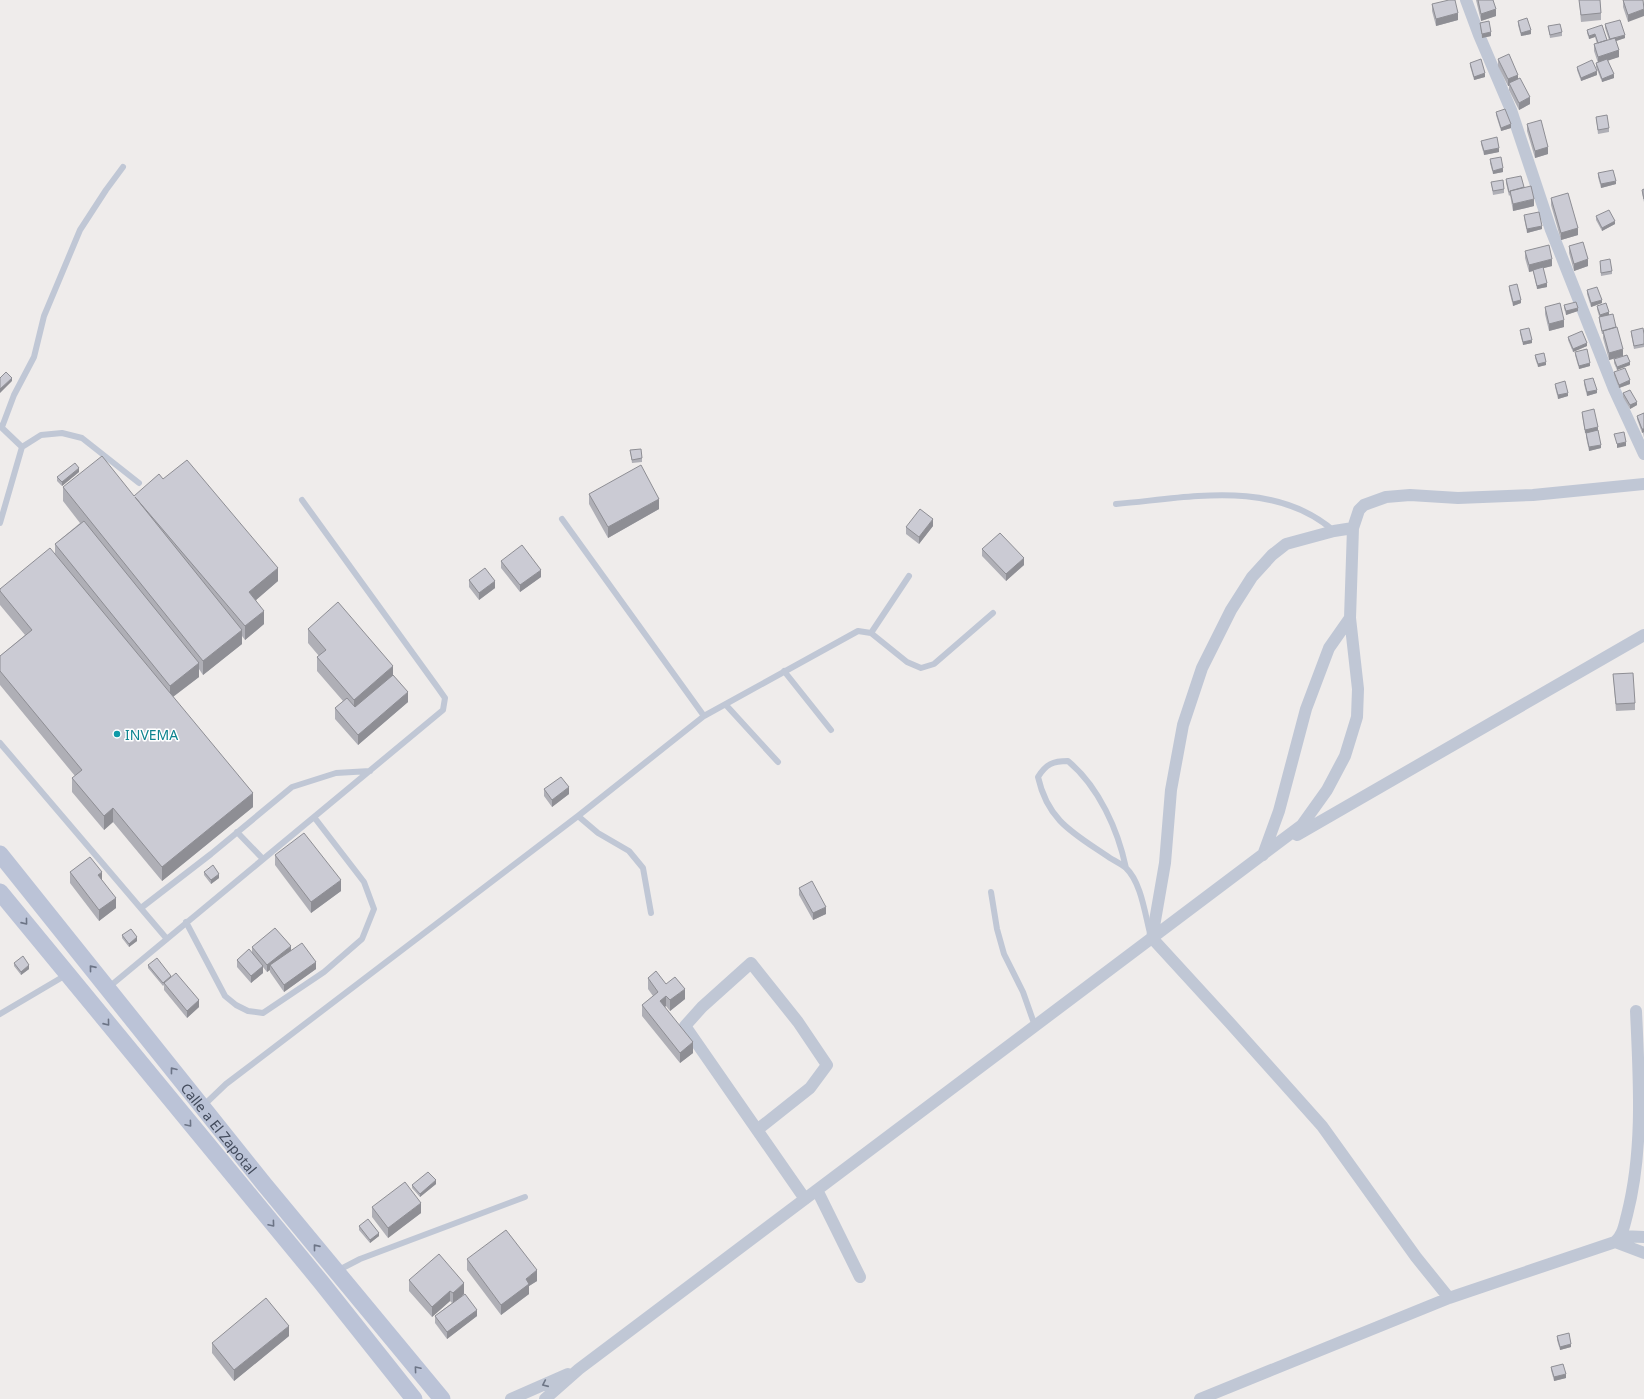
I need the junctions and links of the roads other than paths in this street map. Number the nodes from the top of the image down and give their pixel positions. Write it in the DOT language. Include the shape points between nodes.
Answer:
graph roads {
  1 [pos="1466,0"];
  2 [pos="123,167"];
  3 [pos="1,426"];
  4 [pos="22,447"];
  5 [pos="1644,454"];
  6 [pos="139,483"];
  7 [pos="1644,484"];
  8 [pos="302,500"];
  9 [pos="1116,504"];
  10 [pos="562,519"];
  11 [pos="0,523"];
  12 [pos="1353,528"];
  13 [pos="1334,530"];
  14 [pos="909,576"];
  15 [pos="993,613"];
  16 [pos="1350,618"];
  17 [pos="871,632"];
  18 [pos="1644,635"];
  19 [pos="784,672"];
  20 [pos="726,704"];
  21 [pos="704,716"];
  22 [pos="831,730"];
  23 [pos="0,743"];
  24 [pos="778,762"];
  25 [pos="370,771"];
  26 [pos="578,816"];
  27 [pos="314,817"];
  28 [pos="237,832"];
  29 [pos="0,854"];
  30 [pos="1263,855"];
  31 [pos="263,859"];
  32 [pos="1126,868"];
  33 [pos="0,892"];
  34 [pos="991,892"];
  35 [pos="141,908"];
  36 [pos="651,912"];
  37 [pos="186,922"];
  38 [pos="1152,938"];
  39 [pos="167,939"];
  40 [pos="67,974"];
  41 [pos="108,988"];
  42 [pos="1636,1011"];
  43 [pos="0,1014"];
  44 [pos="1035,1026"];
  45 [pos="202,1107"];
  46 [pos="757,1130"];
  47 [pos="817,1190"];
  48 [pos="525,1197"];
  49 [pos="805,1199"];
  50 [pos="1644,1238"];
  51 [pos="1618,1239"];
  52 [pos="1644,1253"];
  53 [pos="336,1272"];
  54 [pos="860,1277"];
  55 [pos="1449,1298"];
  56 [pos="579,1369"];
  57 [pos="414,1399"];
  58 [pos="442,1399"];
  59 [pos="511,1399"];
  60 [pos="545,1399"];
  61 [pos="1200,1399"];
  1 -- 5 [label="street" via="1511,110 1551,230 1614,389"];
  2 -- 3 [label="lane" via="80,230 44,316 34,357"];
  3 -- 4 [label="lane"];
  4 -- 6 [label="lane" via="41,435 62,434 82,438"];
  4 -- 11 [label="lane"];
  7 -- 12 [label="street" via="1533,495 1386,497 1364,505 1359,510"];
  8 -- 25 [label="lane" via="444,698 443,710"];
  9 -- 13 [label="lane" via="1219,494 1258,498 1290,504"];
  10 -- 21 [label="lane"];
  12 -- 13 [label="street"];
  12 -- 16 [label="street"];
  13 -- 38 [label="street" via="1286,544 1272,555 1252,577 1202,668 1183,726 1171,790 1165,863"];
  14 -- 17 [label="lane"];
  15 -- 17 [label="lane" via="934,664 921,668 907,662"];
  16 -- 30 [label="street" via="1329,648 1306,709 1279,811"];
  16 -- 30 [label="street" via="1358,689 1357,717 1345,756 1327,790 1302,825"];
  17 -- 19 [label="lane" via="858,631"];
  18 -- 30 [label="street"];
  19 -- 20 [label="lane"];
  19 -- 22 [label="lane"];
  20 -- 21 [label="lane"];
  20 -- 24 [label="lane"];
  21 -- 26 [label="lane"];
  23 -- 35 [label="lane"];
  25 -- 27 [label="lane"];
  25 -- 28 [label="lane" via="336,773 292,787"];
  26 -- 36 [label="lane" via="598,833 628,851 643,868"];
  26 -- 45 [label="lane" via="226,1084"];
  27 -- 31 [label="lane"];
  27 -- 37 [label="lane" via="364,882 374,909 362,939 324,972 262,1013 248,1010 225,996"];
  28 -- 31 [label="lane"];
  28 -- 35 [label="lane"];
  41 -- 29 [label="street, Calle a El Zapotal, one-way"];
  30 -- 38 [label="street"];
  31 -- 37 [label="lane"];
  32 -- 32 [label="lane" via="1064,826 1055,816 1041,791 1038,777 1044,766 1054,761 1068,761 1082,773 1097,794 1116,834"];
  32 -- 38 [label="lane" via="1138,889"];
  33 -- 40 [label="street, Calle a El Zapotal, one-way"];
  34 -- 44 [label="lane" via="1004,954 1023,992"];
  35 -- 39 [label="lane"];
  37 -- 39 [label="lane"];
  38 -- 44 [label="street"];
  38 -- 55 [label="street" via="1322,1126 1416,1257"];
  39 -- 41 [label="lane"];
  40 -- 43 [label="lane"];
  40 -- 57 [label="street, Calle a El Zapotal, one-way"];
  45 -- 41 [label="street, Calle a El Zapotal, one-way"];
  42 -- 51 [label="street" via="1640,1113 1638,1147 1631,1202"];
  44 -- 47 [label="street"];
  53 -- 45 [label="street, Calle a El Zapotal, one-way"];
  46 -- 46 [label="street" via="685,1026 702,1007 751,963 798,1022 827,1065 810,1088"];
  46 -- 49 [label="street"];
  47 -- 49 [label="street"];
  47 -- 54 [label="street"];
  48 -- 53 [label="lane" via="360,1259"];
  49 -- 56 [label="street"];
  50 -- 51 [label="street"];
  51 -- 52 [label="street"];
  51 -- 55 [label="street"];
  58 -- 53 [label="street, Calle a El Zapotal, one-way"];
  55 -- 61 [label="street"];
  56 -- 59 [label="street, one-way"];
  56 -- 60 [label="street"];
}
